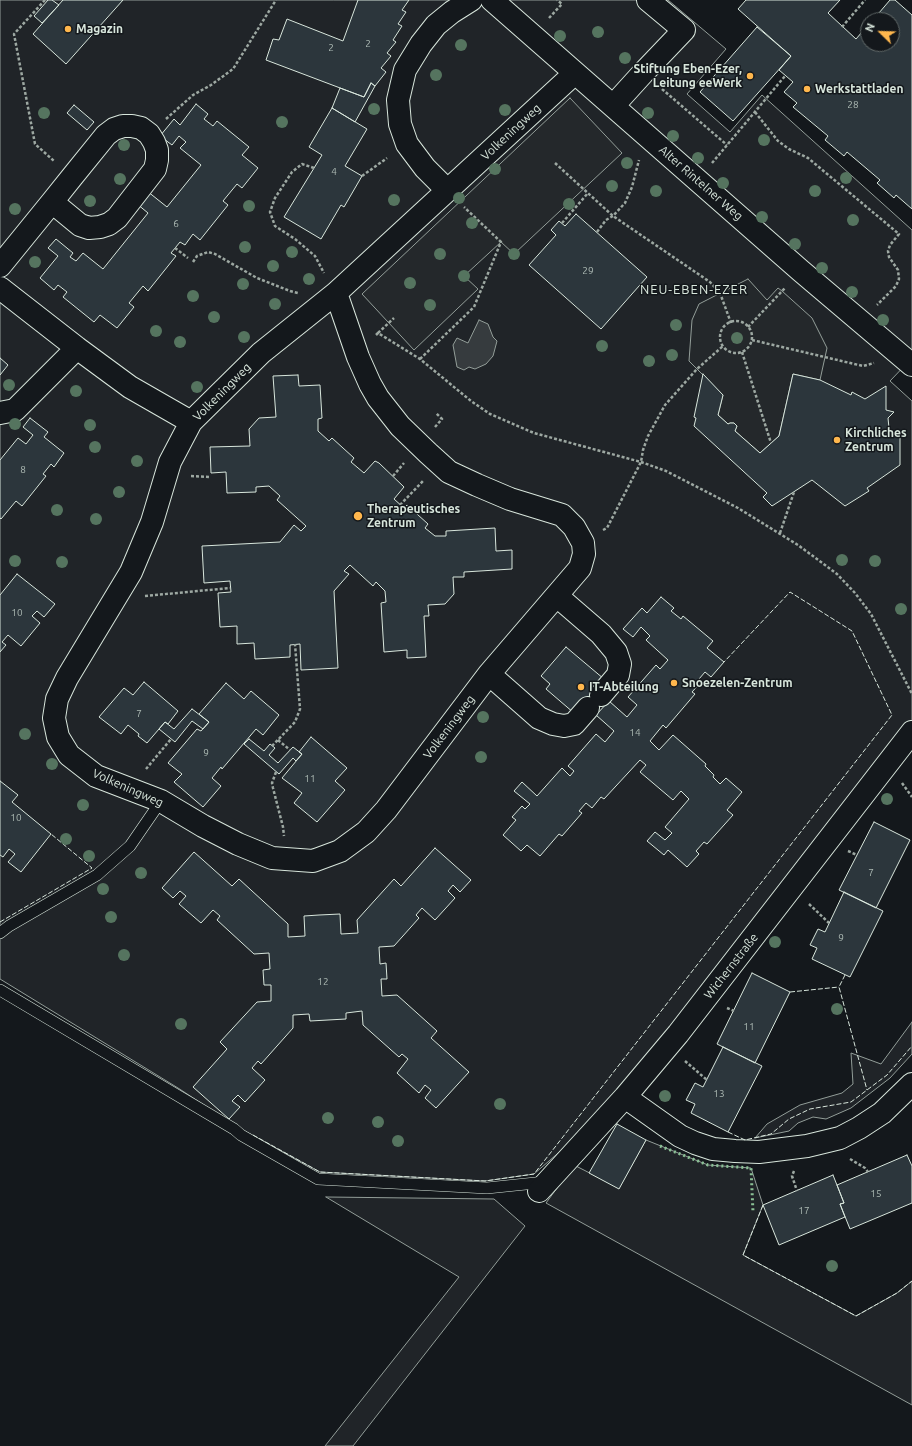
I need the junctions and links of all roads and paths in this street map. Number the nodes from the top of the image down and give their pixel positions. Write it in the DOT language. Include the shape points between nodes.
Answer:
graph roads {
  1 [pos="45,0"];
  2 [pos="276,0"];
  3 [pos="471,0"];
  4 [pos="492,0"];
  5 [pos="648,0"];
  6 [pos="865,0"];
  7 [pos="842,27"];
  8 [pos="575,73"];
  9 [pos="643,73"];
  10 [pos="785,76"];
  11 [pos="613,106"];
  12 [pos="755,112"];
  13 [pos="149,134"];
  14 [pos="407,144"];
  15 [pos="727,145"];
  16 [pos="640,159"];
  17 [pos="555,163"];
  18 [pos="314,168"];
  19 [pos="362,176"];
  20 [pos="72,177"];
  21 [pos="698,180"];
  22 [pos="447,190"];
  23 [pos="588,193"];
  24 [pos="52,202"];
  25 [pos="613,216"];
  26 [pos="562,223"];
  27 [pos="597,232"];
  28 [pos="175,248"];
  29 [pos="188,258"];
  30 [pos="192,262"];
  31 [pos="0,266"];
  32 [pos="801,271"];
  33 [pos="0,288"];
  34 [pos="336,293"];
  35 [pos="394,318"];
  36 [pos="731,323"];
  37 [pos="860,323"];
  38 [pos="748,327"];
  39 [pos="378,333"];
  40 [pos="752,340"];
  41 [pos="723,346"];
  42 [pos="904,346"];
  43 [pos="77,348"];
  44 [pos="356,350"];
  45 [pos="742,352"];
  46 [pos="420,359"];
  47 [pos="912,365"];
  48 [pos="0,413"];
  49 [pos="191,422"];
  50 [pos="771,443"];
  51 [pos="641,462"];
  52 [pos="440,463"];
  53 [pos="794,492"];
  54 [pos="400,505"];
  55 [pos="780,533"];
  56 [pos="583,543"];
  57 [pos="230,588"];
  58 [pos="120,590"];
  59 [pos="557,596"];
  60 [pos="295,644"];
  61 [pos="489,674"];
  62 [pos="912,694"];
  63 [pos="912,732"];
  64 [pos="171,738"];
  65 [pos="278,740"];
  66 [pos="272,746"];
  67 [pos="290,750"];
  68 [pos="276,772"];
  69 [pos="130,789"];
  70 [pos="161,801"];
  71 [pos="285,859"];
  72 [pos="0,933"];
  73 [pos="0,990"];
  74 [pos="912,1084"];
  75 [pos="625,1097"];
  76 [pos="543,1187"];
  1 -- 20 [label="path" via="14,34 35,144"];
  2 -- 13 [label="path" via="233,69 193,95"];
  3 -- 14 [label="street" via="436,25 405,70 398,100 400,124"];
  4 -- 8 [label="street, Alter Rintelner Weg"];
  5 -- 9 [label="street" via="684,30"];
  6 -- 7 [label="path"];
  8 -- 11 [label="street, Alter Rintelner Weg"];
  8 -- 22 [label="street, Volkeningweg"];
  9 -- 11 [label="street"];
  9 -- 15 [label="path"];
  10 -- 12 [label="path"];
  11 -- 21 [label="street, Alter Rintelner Weg"];
  12 -- 15 [label="path"];
  12 -- 37 [label="path" via="778,141 808,158 899,234 888,251 898,270 899,279 896,286"];
  13 -- 20 [label="street" via="141,128 132,126 114,129 106,134"];
  13 -- 24 [label="street" via="157,150 155,169 117,218 109,224 100,228 80,225"];
  14 -- 19 [label="path"];
  14 -- 22 [label="street" via="425,168"];
  15 -- 21 [label="path"];
  16 -- 25 [label="path" via="625,203"];
  17 -- 23 [label="path"];
  18 -- 34 [label="path" via="302,164 292,172 275,198 270,212 275,226 315,256"];
  20 -- 24 [label="street"];
  21 -- 32 [label="street, Alter Rintelner Weg"];
  22 -- 34 [label="street, Volkeningweg"];
  22 -- 46 [label="path" via="501,242 474,307"];
  23 -- 25 [label="path"];
  23 -- 26 [label="path"];
  24 -- 31 [label="street"];
  25 -- 27 [label="path" via="606,220"];
  25 -- 36 [label="path" via="710,282 720,293"];
  28 -- 29 [label="path"];
  30 -- 34 [label="path" via="196,256 208,252 257,278 290,291 316,295"];
  32 -- 37 [label="street, Alter Rintelner Weg"];
  32 -- 38 [label="path"];
  33 -- 43 [label="street"];
  34 -- 44 [label="street"];
  34 -- 49 [label="street, Volkeningweg" via="261,353"];
  35 -- 39 [label="path"];
  36 -- 38 [label="path" via="740,322"];
  36 -- 41 [label="path" via="722,332"];
  37 -- 42 [label="street, Alter Rintelner Weg"];
  38 -- 40 [label="path"];
  39 -- 44 [label="path"];
  39 -- 46 [label="path"];
  40 -- 42 [label="path" via="863,366 876,362 886,352"];
  40 -- 45 [label="path"];
  41 -- 45 [label="path" via="731,352"];
  41 -- 51 [label="path" via="697,369 665,405 648,436"];
  42 -- 47 [label="street, Alter Rintelner Weg"];
  43 -- 48 [label="street" via="15,410"];
  43 -- 49 [label="street" via="130,386"];
  44 -- 52 [label="street" via="378,398 400,426"];
  45 -- 50 [label="path"];
  46 -- 51 [label="path" via="471,401 505,421 534,433"];
  49 -- 58 [label="street, Volkeningweg" via="170,462 152,522 131,572"];
  51 -- 55 [label="path" via="690,483"];
  51 -- 56 [label="path" via="607,528"];
  52 -- 54 [label="path"];
  52 -- 56 [label="street" via="450,472 477,486 562,515 574,527"];
  53 -- 55 [label="path"];
  55 -- 62 [label="path" via="837,574 855,593 871,614"];
  56 -- 59 [label="street, Volkeningweg" via="584,554 580,568"];
  57 -- 58 [label="path" via="131,597"];
  58 -- 69 [label="street, Volkeningweg" via="67,678 57,699 54,718 58,736 69,755 96,776"];
  59 -- 61 [label="street, Volkeningweg"];
  59 -- 61 [label="street" via="602,634 616,652 620,664 618,675 595,702 574,724 553,724 539,718"];
  60 -- 65 [label="path" via="300,710 295,722"];
  61 -- 71 [label="street, Volkeningweg" via="386,810 366,832 340,851 313,861"];
  63 -- 75 [label="street, Wichernstraße" via="702,1004"];
  64 -- 69 [label="path"];
  65 -- 66 [label="path"];
  65 -- 67 [label="path"];
  68 -- 71 [label="path" via="272,783 284,826"];
  69 -- 70 [label="street, Volkeningweg"];
  70 -- 71 [label="street, Volkeningweg" via="238,844 272,858"];
  70 -- 72 [label="lane" via="130,846 97,875"];
  73 -- 76 [label="lane" via="318,1179 487,1188"];
  74 -- 75 [label="street" via="882,1113 840,1138 808,1146 759,1152 713,1149 695,1143 680,1136"];
  75 -- 76 [label="street, Wichernstraße"];
}
